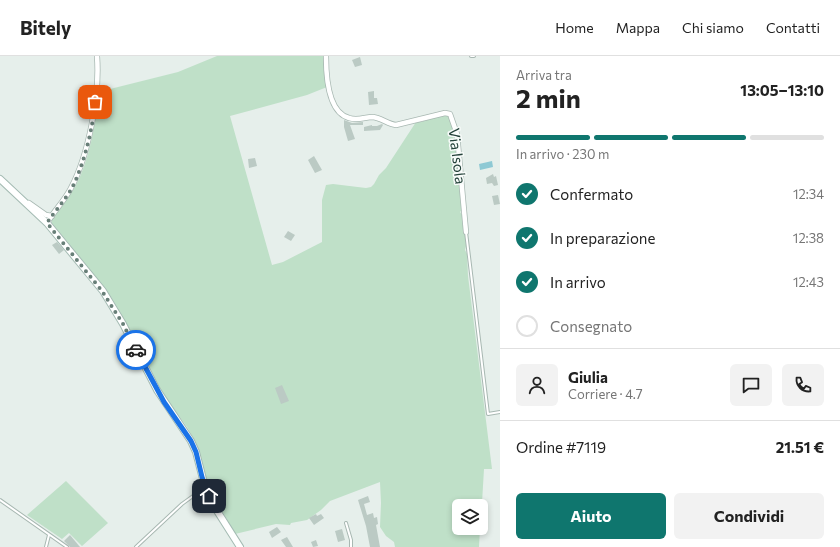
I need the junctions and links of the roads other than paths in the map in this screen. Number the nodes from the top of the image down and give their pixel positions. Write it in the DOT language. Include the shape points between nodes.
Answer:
graph roads {
  1 [pos="97,56"];
  2 [pos="326,56"];
  3 [pos="0,179"];
  4 [pos="19,197"];
  5 [pos="52,216"];
  6 [pos="47,223"];
  7 [pos="466,232"];
  8 [pos="500,412"];
  9 [pos="205,487"];
  10 [pos="0,500"];
  11 [pos="346,523"];
  12 [pos="50,534"];
  13 [pos="46,547"];
  14 [pos="67,547"];
  15 [pos="136,547"];
  16 [pos="240,547"];
  17 [pos="351,547"];
  1 -- 5 [label="street" via="94,112 81,168"];
  2 -- 7 [label="street, Via Isola" via="327,82 334,105 345,117 373,117 396,125 450,114 457,134"];
  3 -- 4 [label="street"];
  4 -- 5 [label="street" via="46,215"];
  4 -- 6 [label="street"];
  5 -- 6 [label="street"];
  6 -- 9 [label="street" via="115,310 157,390 191,441"];
  7 -- 8 [label="lane" via="488,414"];
  9 -- 15 [label="lane" via="182,504"];
  9 -- 16 [label="street"];
  10 -- 12 [label="lane"];
  11 -- 17 [label="lane"];
  12 -- 13 [label="lane"];
  12 -- 14 [label="lane"];
}
